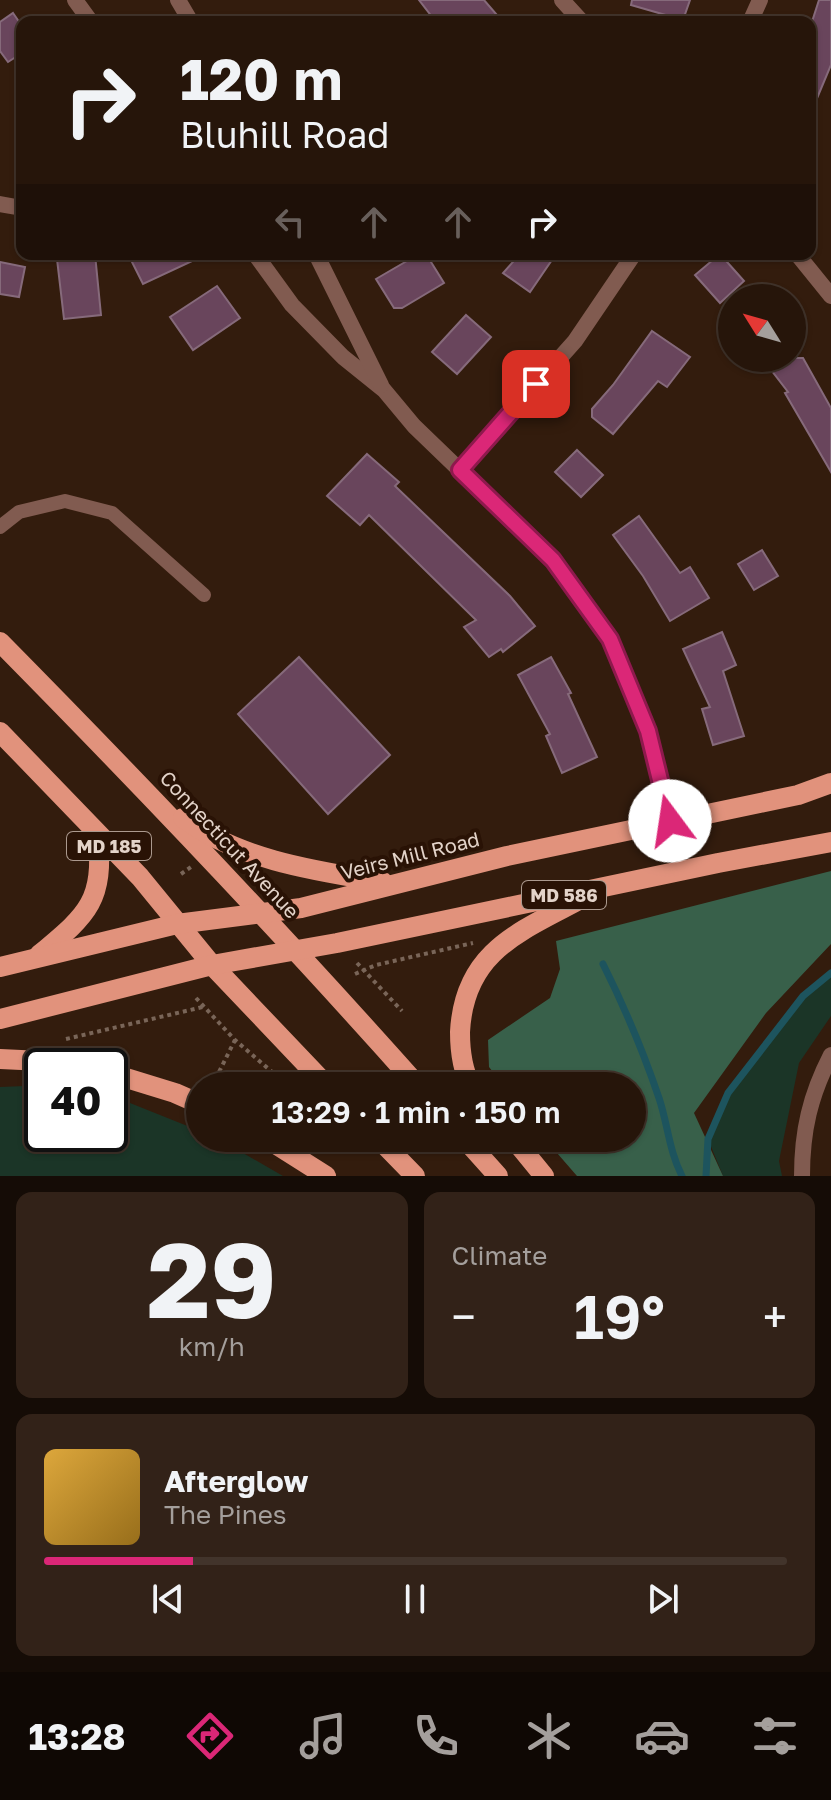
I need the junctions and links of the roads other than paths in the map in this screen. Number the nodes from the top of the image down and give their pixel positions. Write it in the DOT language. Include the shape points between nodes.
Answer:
graph roads {
  1 [pos="562,0"];
  2 [pos="577,16"];
  3 [pos="259,260"];
  4 [pos="319,260"];
  5 [pos="630,260"];
  6 [pos="802,260"];
  7 [pos="831,296"];
  8 [pos="384,390"];
  9 [pos="460,470"];
  10 [pos="0,527"];
  11 [pos="204,595"];
  12 [pos="0,642"];
  13 [pos="0,732"];
  14 [pos="831,783"];
  15 [pos="145,789"];
  16 [pos="670,821"];
  17 [pos="98,835"];
  18 [pos="831,842"];
  19 [pos="391,884"];
  20 [pos="606,886"];
  21 [pos="261,913"];
  22 [pos="177,924"];
  23 [pos="297,950"];
  24 [pos="35,959"];
  25 [pos="212,965"];
  26 [pos="0,967"];
  27 [pos="0,1019"];
  28 [pos="831,1055"];
  29 [pos="0,1059"];
  30 [pos="24,1060"];
  31 [pos="314,1072"];
  32 [pos="406,1072"];
  33 [pos="467,1072"];
  34 [pos="128,1079"];
  35 [pos="186,1098"];
  36 [pos="288,1152"];
  37 [pos="392,1152"];
  38 [pos="477,1152"];
  39 [pos="524,1152"];
  40 [pos="326,1176"];
  41 [pos="415,1176"];
  42 [pos="498,1176"];
  43 [pos="544,1176"];
  44 [pos="802,1176"];
  1 -- 2 [label="street"];
  3 -- 8 [label="street" via="292,305"];
  4 -- 8 [label="street"];
  5 -- 9 [label="street" via="575,341"];
  6 -- 7 [label="street"];
  8 -- 9 [label="street"];
  9 -- 16 [label="street" via="553,560 610,639 648,731"];
  10 -- 11 [label="lane" via="19,512 65,501 112,513"];
  12 -- 15 [label="main road, Connecticut Avenue / MD 185"];
  13 -- 17 [label="main road, MD 185"];
  14 -- 16 [label="main road, Veirs Mill Road / MD 586" via="798,795"];
  15 -- 19 [label="main road" via="194,826 244,849 302,868"];
  15 -- 21 [label="main road, Connecticut Avenue / MD 185"];
  16 -- 19 [label="main road, Veirs Mill Road / MD 586"];
  17 -- 22 [label="main road, MD 185"];
  17 -- 24 [label="main road" via="101,870 90,904"];
  18 -- 20 [label="main road, MD 586"];
  19 -- 21 [label="main road, Veirs Mill Road / MD 586"];
  20 -- 23 [label="main road, MD 586"];
  20 -- 33 [label="main road" via="516,933 477,973 462,1006 460,1046"];
  21 -- 22 [label="main road, Veirs Mill Road / MD 586"];
  21 -- 23 [label="main road, Connecticut Avenue / MD 185"];
  22 -- 24 [label="main road, Veirs Mill Road / MD 586"];
  22 -- 25 [label="main road, MD 185"];
  23 -- 25 [label="main road, MD 586"];
  23 -- 32 [label="main road, Connecticut Avenue / MD 185"];
  24 -- 26 [label="main road, Veirs Mill Road / MD 586"];
  25 -- 27 [label="main road, MD 586"];
  25 -- 31 [label="main road, MD 185"];
  28 -- 44 [label="street" via="815,1087 802,1142"];
  29 -- 30 [label="main road"];
  34 -- 35 [label="main road"];
  36 -- 40 [label="main road"];
  37 -- 41 [label="main road"];
  38 -- 42 [label="main road"];
  39 -- 43 [label="main road"];
}
